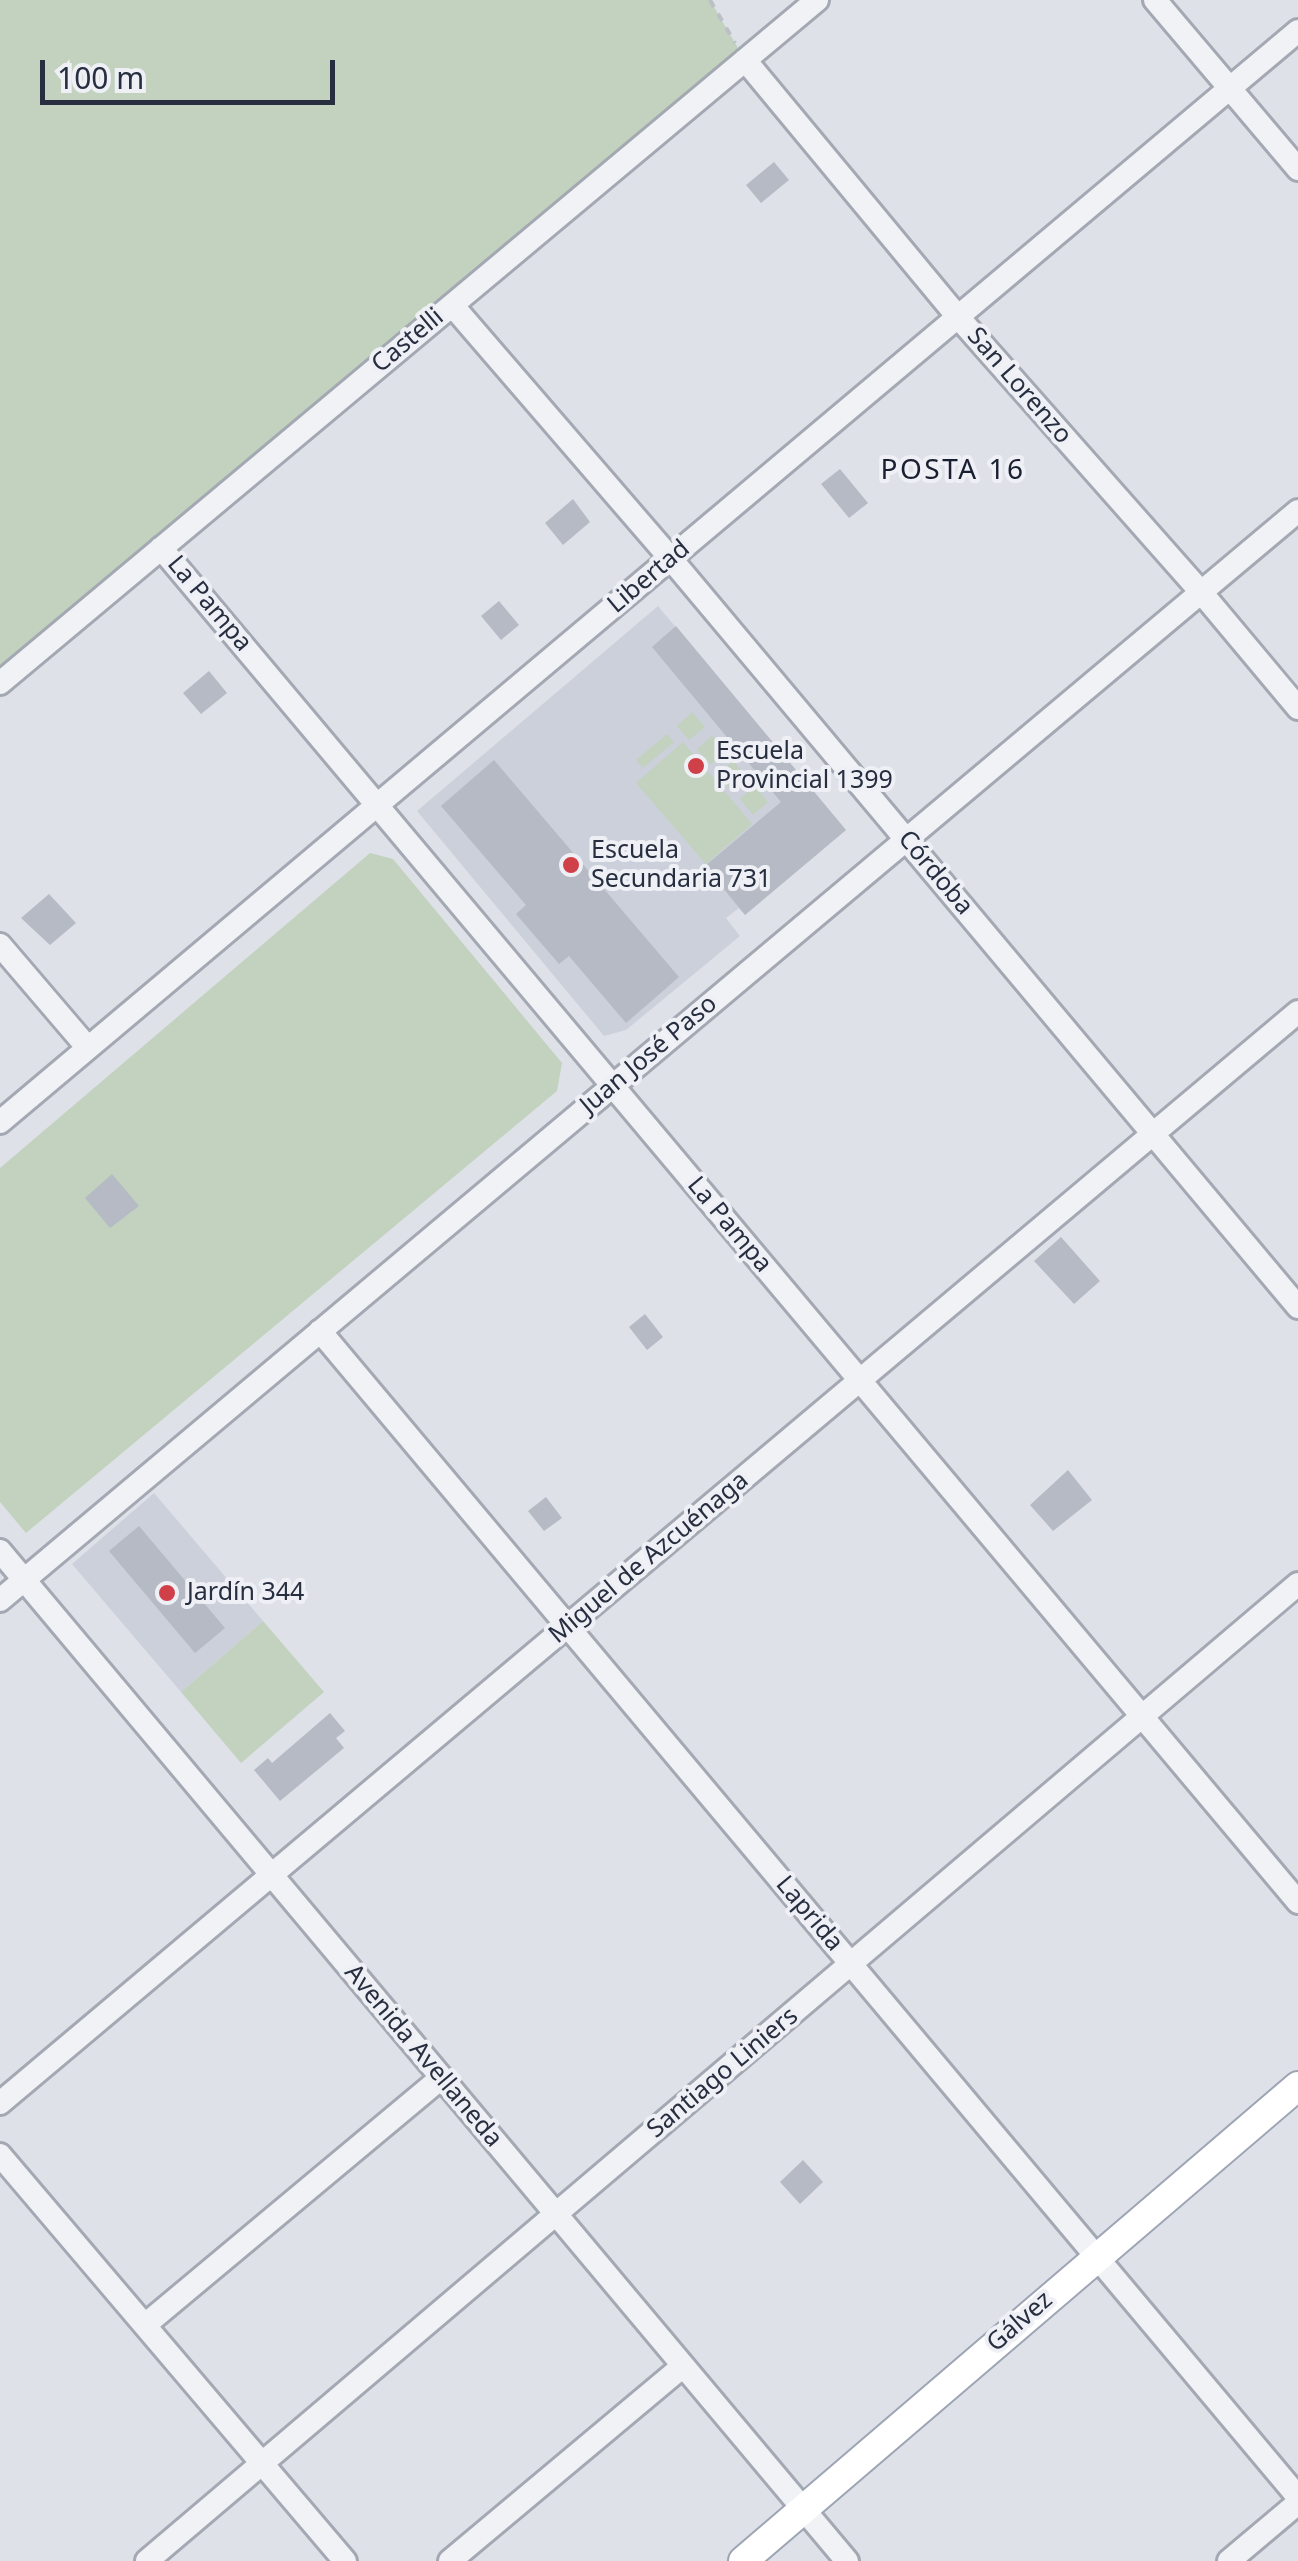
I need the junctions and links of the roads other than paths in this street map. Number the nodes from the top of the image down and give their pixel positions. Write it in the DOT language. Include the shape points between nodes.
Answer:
graph roads {
  1 [pos="817,0"];
  2 [pos="1155,0"];
  3 [pos="1298,31"];
  4 [pos="745,60"];
  5 [pos="1230,88"];
  6 [pos="1298,169"];
  7 [pos="452,305"];
  8 [pos="958,317"];
  9 [pos="1298,510"];
  10 [pos="161,548"];
  11 [pos="671,559"];
  12 [pos="1201,592"];
  13 [pos="0,683"];
  14 [pos="1298,708"];
  15 [pos="379,804"];
  16 [pos="906,840"];
  17 [pos="0,945"];
  18 [pos="1298,1012"];
  19 [pos="88,1048"];
  20 [pos="612,1086"];
  21 [pos="0,1122"];
  22 [pos="1153,1134"];
  23 [pos="1298,1308"];
  24 [pos="320,1331"];
  25 [pos="860,1380"];
  26 [pos="0,1551"];
  27 [pos="24,1580"];
  28 [pos="1298,1584"];
  29 [pos="0,1600"];
  30 [pos="568,1626"];
  31 [pos="1142,1717"];
  32 [pos="272,1875"];
  33 [pos="1298,1902"];
  34 [pos="851,1964"];
  35 [pos="441,2078"];
  36 [pos="1298,2086"];
  37 [pos="0,2103"];
  38 [pos="0,2155"];
  39 [pos="556,2214"];
  40 [pos="1096,2256"];
  41 [pos="144,2325"];
  42 [pos="684,2366"];
  43 [pos="262,2464"];
  44 [pos="1298,2500"];
  45 [pos="804,2509"];
  46 [pos="147,2561"];
  47 [pos="344,2561"];
  48 [pos="450,2561"];
  49 [pos="744,2561"];
  50 [pos="847,2561"];
  51 [pos="1229,2561"];
  1 -- 4 [label="street, Castelli"];
  2 -- 5 [label="street"];
  3 -- 5 [label="street, Libertad"];
  4 -- 7 [label="street, Castelli"];
  4 -- 8 [label="street, San Lorenzo"];
  5 -- 6 [label="street"];
  5 -- 8 [label="street, Libertad"];
  7 -- 10 [label="street, Castelli"];
  7 -- 11 [label="street, Córdoba"];
  8 -- 11 [label="street, Libertad"];
  8 -- 12 [label="street, San Lorenzo"];
  9 -- 12 [label="street, Juan José Paso"];
  10 -- 13 [label="street, Castelli"];
  10 -- 15 [label="street, La Pampa"];
  11 -- 15 [label="street, Libertad"];
  11 -- 16 [label="street, Córdoba"];
  12 -- 14 [label="street, San Lorenzo"];
  12 -- 16 [label="street, Juan José Paso"];
  15 -- 19 [label="street, Libertad"];
  15 -- 20 [label="street, La Pampa"];
  16 -- 20 [label="street, Juan José Paso"];
  16 -- 22 [label="street, Córdoba"];
  17 -- 19 [label="street"];
  18 -- 22 [label="street, Miguel de Azcuénaga"];
  19 -- 21 [label="street, Libertad"];
  20 -- 24 [label="street, Juan José Paso"];
  20 -- 25 [label="street, La Pampa"];
  22 -- 23 [label="street, Córdoba"];
  22 -- 25 [label="street, Miguel de Azcuénaga"];
  24 -- 27 [label="street, Juan José Paso"];
  24 -- 30 [label="street, Laprida"];
  25 -- 30 [label="street, Miguel de Azcuénaga"];
  25 -- 31 [label="street, La Pampa"];
  26 -- 27 [label="street, Avenida Avellaneda"];
  27 -- 29 [label="street, Juan José Paso"];
  27 -- 32 [label="street, Avenida Avellaneda"];
  28 -- 31 [label="street, Santiago Liniers"];
  30 -- 32 [label="street, Miguel de Azcuénaga"];
  30 -- 34 [label="street, Laprida"];
  31 -- 33 [label="street, La Pampa"];
  31 -- 34 [label="street, Santiago Liniers"];
  32 -- 35 [label="street, Avenida Avellaneda"];
  32 -- 37 [label="street, Miguel de Azcuénaga"];
  34 -- 39 [label="street, Santiago Liniers"];
  34 -- 40 [label="street, Laprida"];
  35 -- 39 [label="street, Avenida Avellaneda"];
  35 -- 41 [label="street"];
  36 -- 40 [label="main road, Gálvez"];
  38 -- 41 [label="street"];
  39 -- 42 [label="street, Avenida Avellaneda"];
  39 -- 43 [label="street, Santiago Liniers"];
  40 -- 44 [label="street, Laprida"];
  40 -- 45 [label="main road, Gálvez"];
  41 -- 43 [label="street"];
  42 -- 45 [label="street, Avenida Avellaneda"];
  42 -- 48 [label="street"];
  43 -- 46 [label="street, Santiago Liniers"];
  43 -- 47 [label="street"];
  44 -- 51 [label="street"];
  45 -- 49 [label="main road, Gálvez"];
  45 -- 50 [label="street, Avenida Avellaneda"];
}
